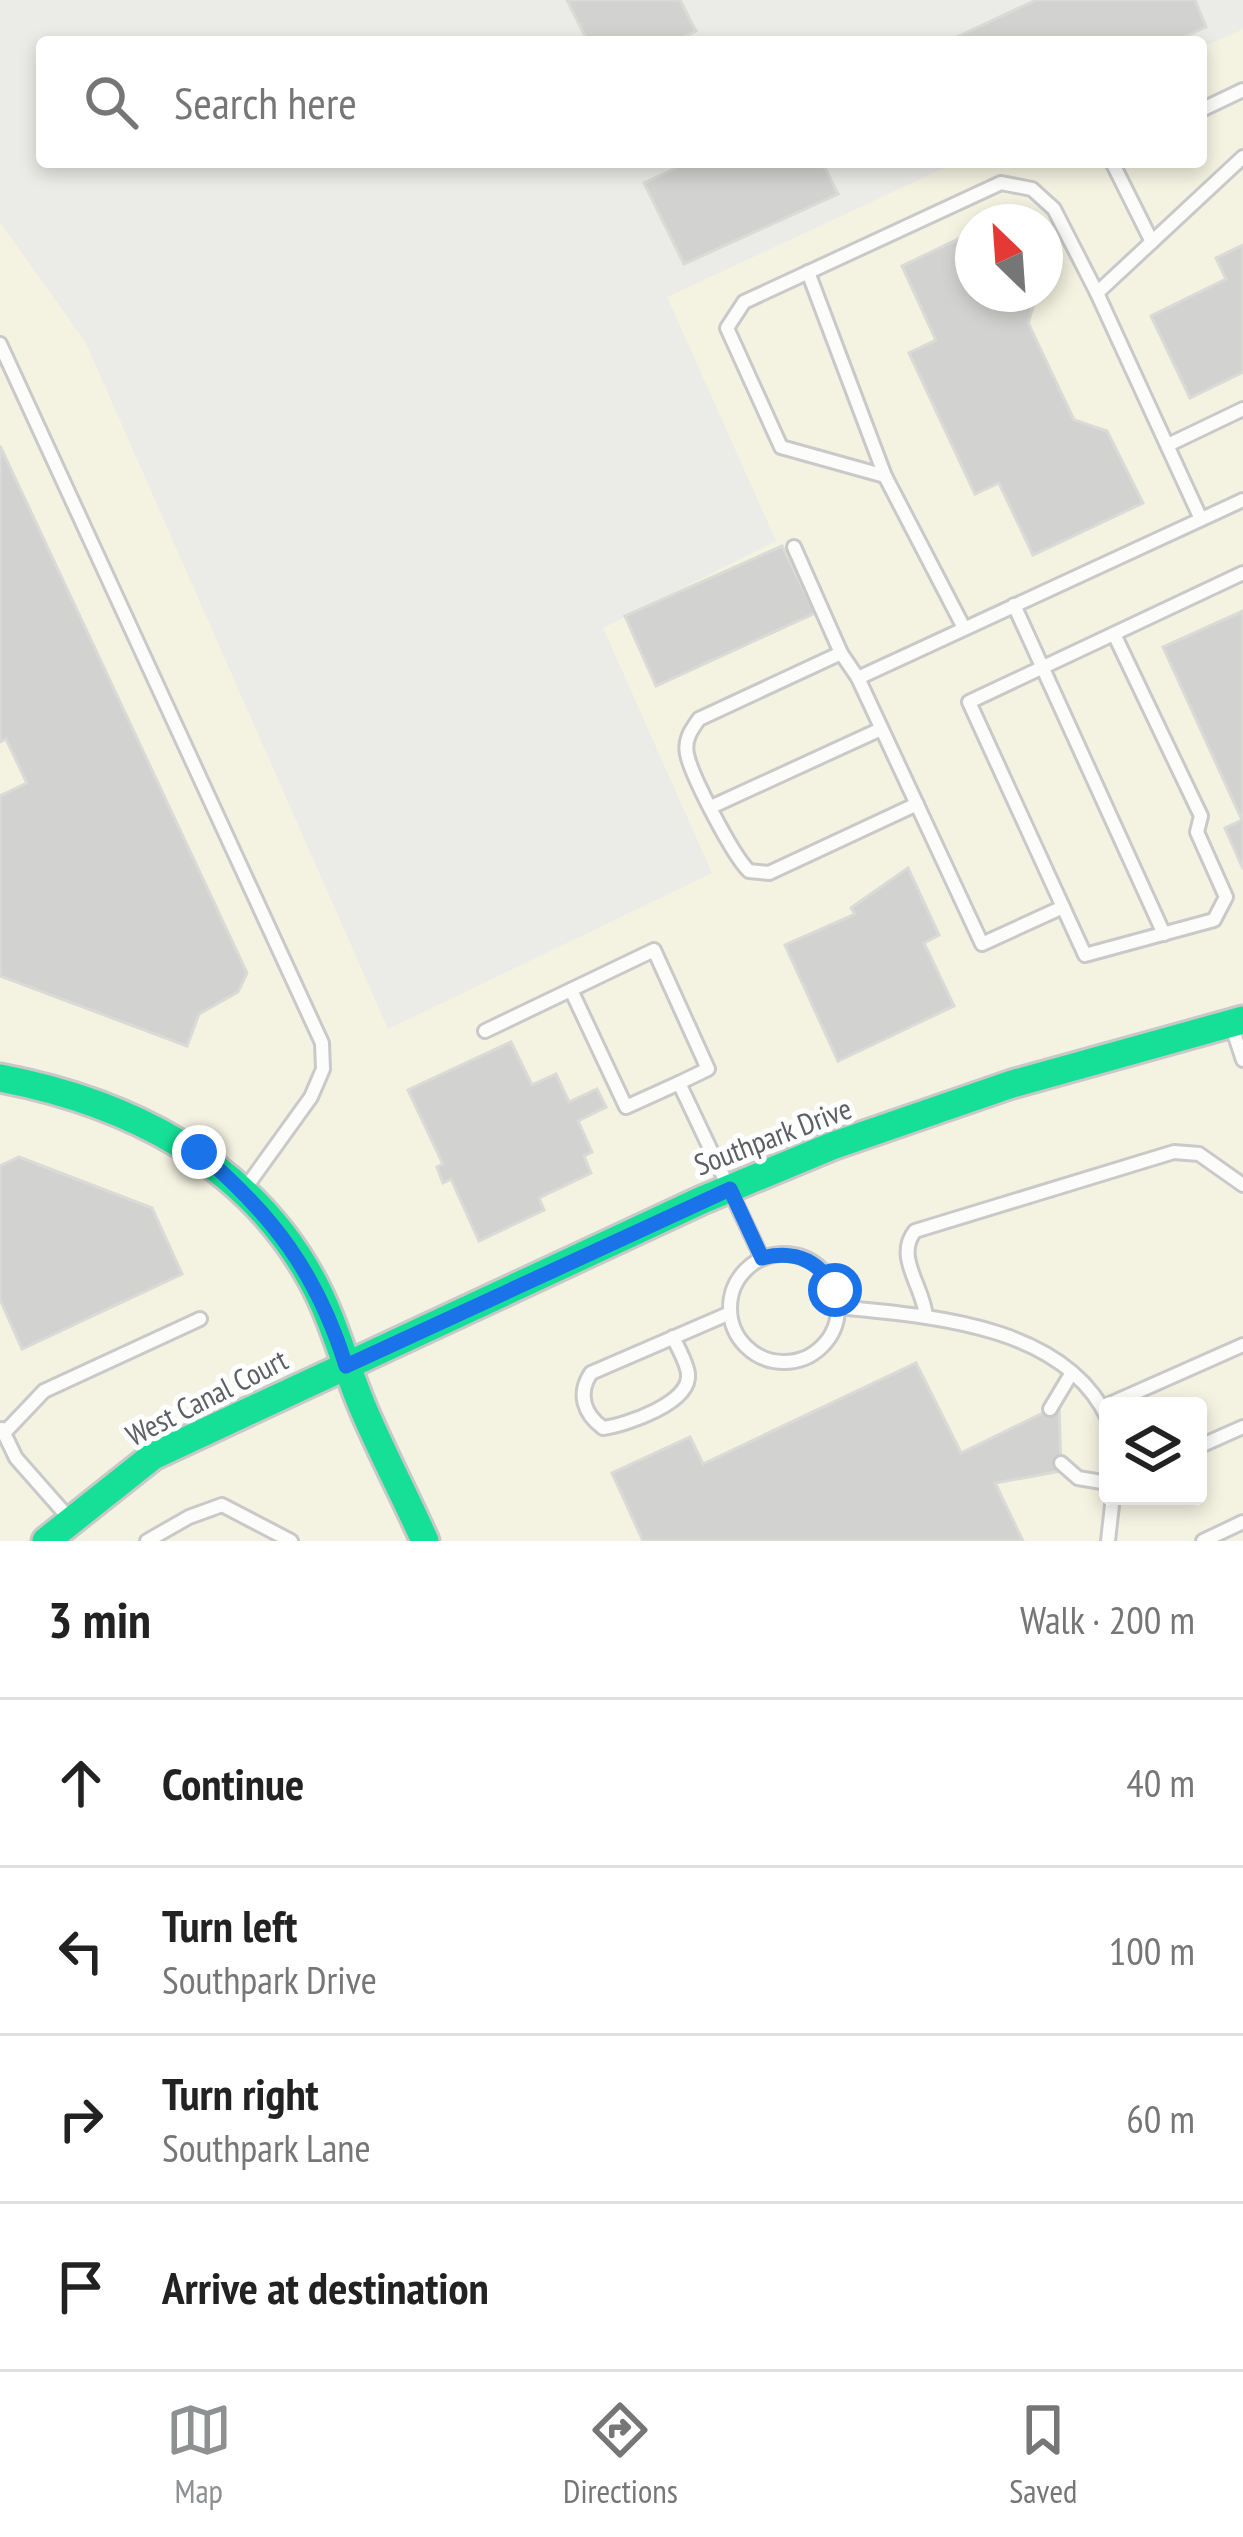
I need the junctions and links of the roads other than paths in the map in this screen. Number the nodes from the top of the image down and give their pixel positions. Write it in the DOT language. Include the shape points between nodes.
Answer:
graph roads {
  1 [pos="1243,90"];
  2 [pos="1207,107"];
  3 [pos="1243,157"];
  4 [pos="1115,168"];
  5 [pos="1152,242"];
  6 [pos="808,272"];
  7 [pos="1096,293"];
  8 [pos="0,344"];
  9 [pos="1243,409"];
  10 [pos="1168,445"];
  11 [pos="885,476"];
  12 [pos="1243,500"];
  13 [pos="1202,519"];
  14 [pos="794,547"];
  15 [pos="1243,573"];
  16 [pos="1014,605"];
  17 [pos="964,628"];
  18 [pos="1114,634"];
  19 [pos="842,653"];
  20 [pos="1043,668"];
  21 [pos="858,678"];
  22 [pos="881,728"];
  23 [pos="916,804"];
  24 [pos="711,807"];
  25 [pos="1064,907"];
  26 [pos="1164,934"];
  27 [pos="571,990"];
  28 [pos="1237,1022"];
  29 [pos="485,1031"];
  30 [pos="1243,1060"];
  31 [pos="0,1078"];
  32 [pos="679,1083"];
  33 [pos="1243,1185"];
  34 [pos="730,1189"];
  35 [pos="243,1191"];
  36 [pos="762,1258"];
  37 [pos="838,1307"];
  38 [pos="730,1313"];
  39 [pos="926,1317"];
  40 [pos="200,1319"];
  41 [pos="673,1337"];
  42 [pos="1243,1345"];
  43 [pos="346,1366"];
  44 [pos="1071,1374"];
  45 [pos="1137,1397"];
  46 [pos="1099,1403"];
  47 [pos="1050,1409"];
  48 [pos="1243,1427"];
  49 [pos="2,1429"];
  50 [pos="1207,1443"];
  51 [pos="1061,1463"];
  52 [pos="1099,1482"];
  53 [pos="1112,1505"];
  54 [pos="73,1522"];
  55 [pos="1243,1522"];
  56 [pos="46,1541"];
  57 [pos="147,1541"];
  58 [pos="290,1541"];
  59 [pos="425,1541"];
  60 [pos="1108,1541"];
  61 [pos="1203,1541"];
  1 -- 2 [label="lane"];
  3 -- 5 [label="lane"];
  4 -- 5 [label="lane"];
  5 -- 7 [label="lane"];
  6 -- 7 [label="lane" via="1001,183 1032,189 1054,209"];
  6 -- 11 [label="lane"];
  6 -- 11 [label="lane" via="744,302 727,328 781,448"];
  7 -- 10 [label="lane"];
  8 -- 35 [label="lane" via="322,1042 323,1069 311,1096"];
  9 -- 10 [label="lane"];
  10 -- 13 [label="lane"];
  11 -- 17 [label="lane"];
  12 -- 13 [label="lane"];
  13 -- 16 [label="lane"];
  14 -- 19 [label="lane"];
  15 -- 18 [label="lane"];
  16 -- 17 [label="lane"];
  16 -- 20 [label="lane"];
  17 -- 21 [label="lane"];
  18 -- 20 [label="lane"];
  18 -- 26 [label="lane" via="1201,816 1197,832 1226,897 1214,920"];
  19 -- 21 [label="lane"];
  19 -- 24 [label="lane" via="699,719 686,754"];
  20 -- 25 [label="lane" via="969,702"];
  20 -- 26 [label="lane"];
  21 -- 22 [label="lane"];
  22 -- 23 [label="lane"];
  22 -- 24 [label="lane"];
  23 -- 24 [label="lane" via="770,873 748,871 734,856"];
  23 -- 25 [label="lane" via="982,944"];
  25 -- 26 [label="lane" via="1085,955"];
  27 -- 29 [label="lane"];
  27 -- 32 [label="lane" via="626,1107"];
  27 -- 32 [label="lane" via="654,950 708,1070"];
  28 -- 30 [label="lane"];
  28 -- 34 [label="street, Southpark Drive" via="1012,1084"];
  31 -- 35 [label="street" via="113,1106 199,1152"];
  32 -- 34 [label="lane"];
  33 -- 39 [label="lane" via="1199,1154 1174,1152 915,1231 906,1254"];
  34 -- 36 [label="lane"];
  34 -- 43 [label="street, Southpark Drive"];
  35 -- 43 [label="street" via="304,1264"];
  36 -- 37 [label="lane" via="813,1263 827,1274"];
  36 -- 38 [label="lane" via="737,1281"];
  37 -- 38 [label="lane" via="827,1342 796,1362 744,1346"];
  37 -- 39 [label="lane"];
  38 -- 41 [label="lane"];
  39 -- 44 [label="lane" via="1027,1344"];
  40 -- 49 [label="lane" via="44,1391"];
  41 -- 41 [label="lane" via="688,1374 676,1400 617,1426 590,1418 583,1384 591,1372"];
  42 -- 45 [label="lane"];
  43 -- 54 [label="street, West Canal Court" via="153,1456"];
  43 -- 59 [label="street"];
  44 -- 46 [label="lane"];
  44 -- 47 [label="lane"];
  48 -- 50 [label="lane"];
  49 -- 54 [label="lane" via="16,1458"];
  51 -- 52 [label="lane" via="1078,1478"];
  53 -- 60 [label="lane"];
  54 -- 56 [label="street, West Canal Court"];
  55 -- 61 [label="lane"];
  57 -- 58 [label="lane" via="222,1505"];
}
